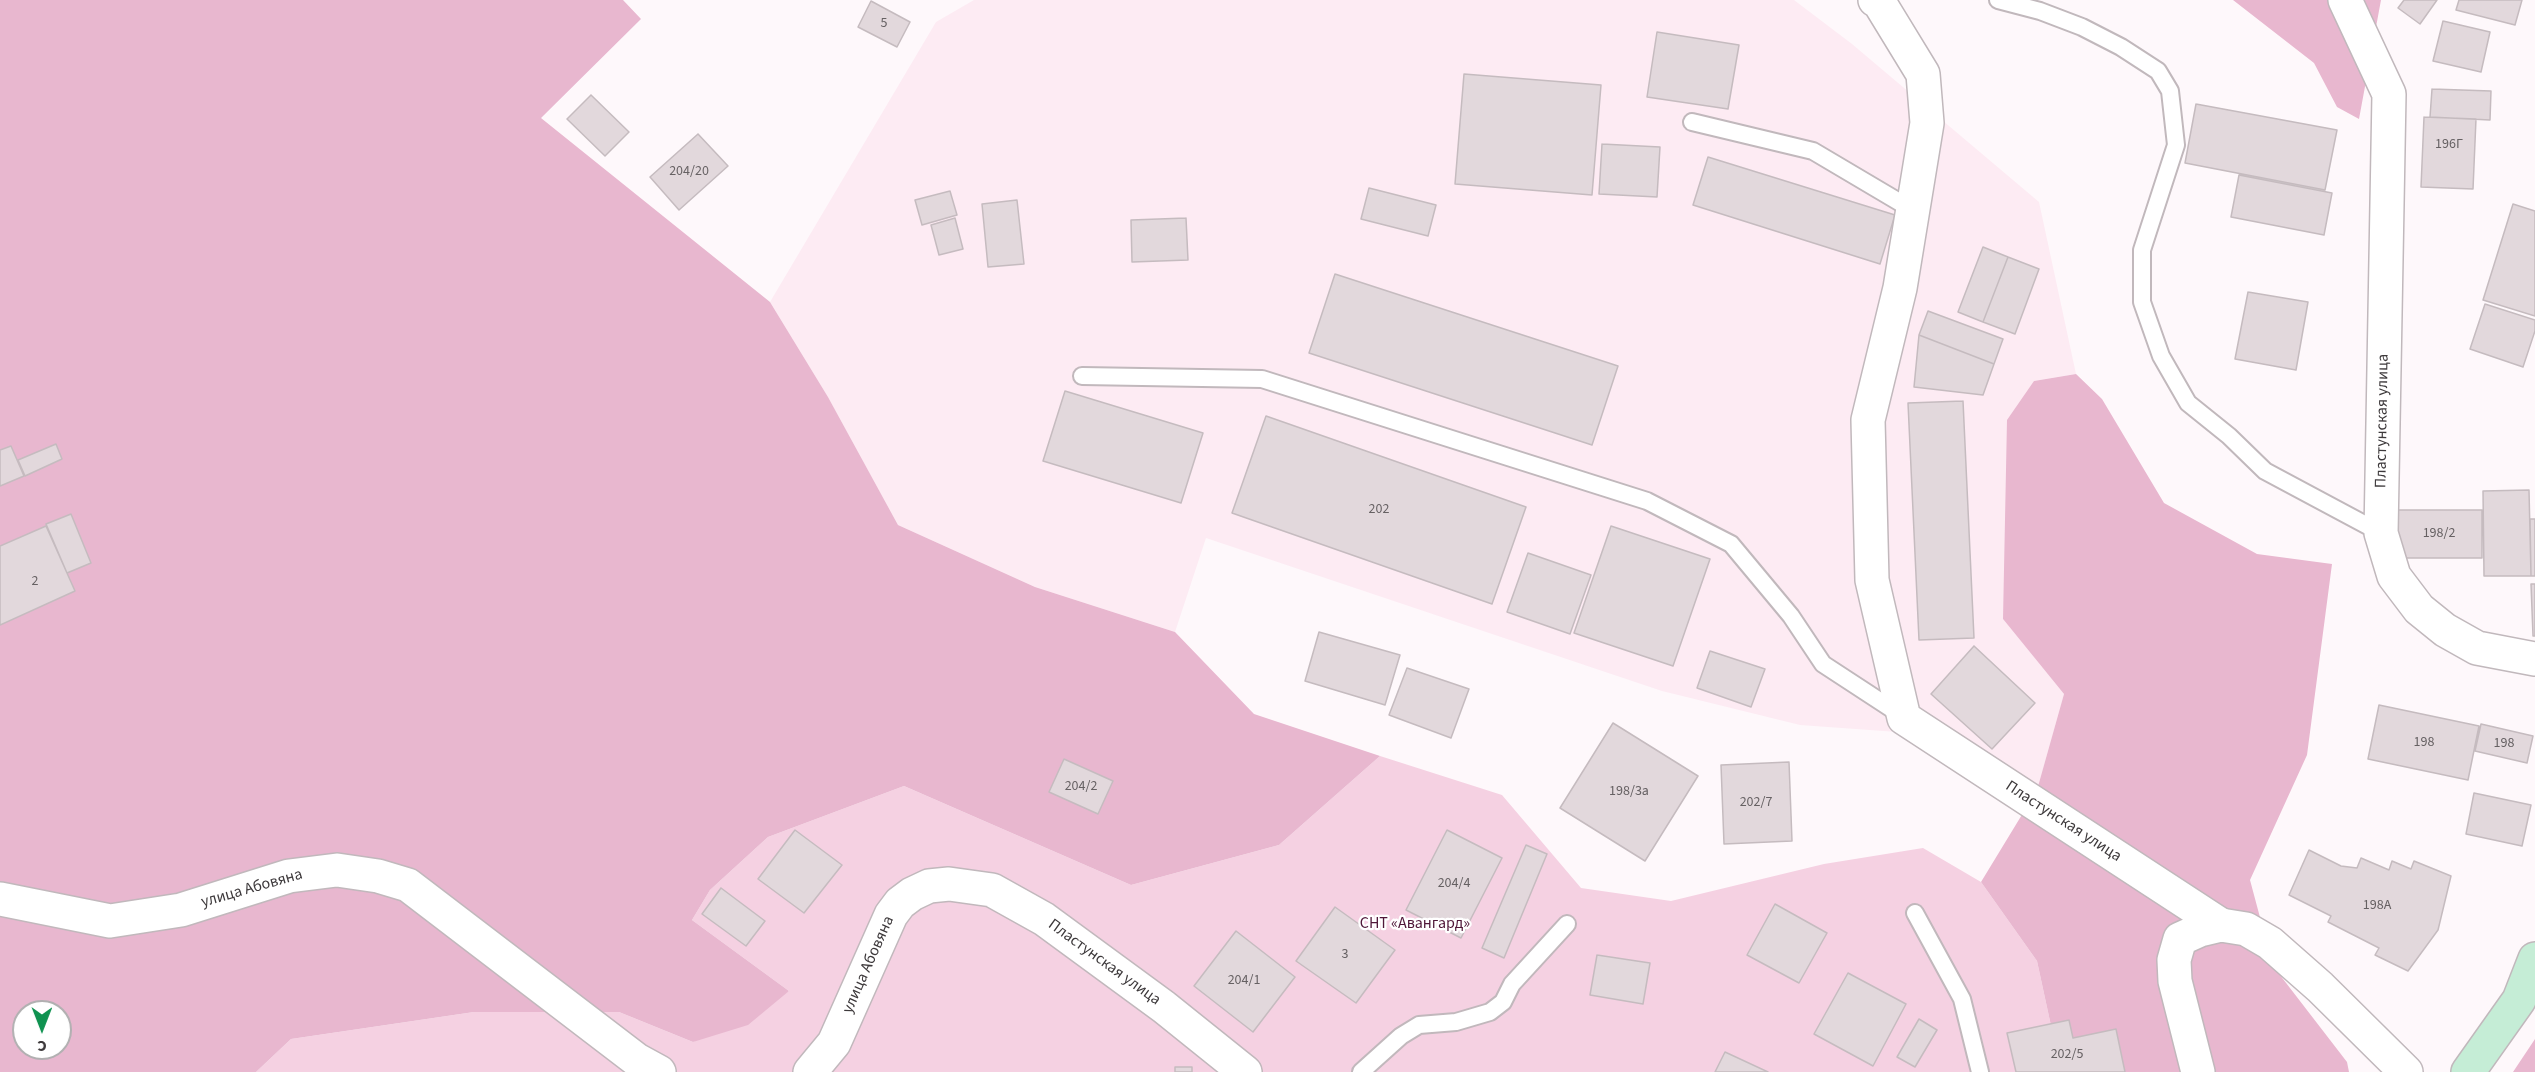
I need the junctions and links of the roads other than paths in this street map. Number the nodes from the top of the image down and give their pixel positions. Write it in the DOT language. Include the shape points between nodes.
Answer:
graph roads {
  1 [pos="1875,0"];
  2 [pos="1998,0"];
  3 [pos="2345,0"];
  4 [pos="1692,122"];
  5 [pos="1911,209"];
  6 [pos="1082,376"];
  7 [pos="2381,532"];
  8 [pos="2535,659"];
  9 [pos="1904,718"];
  10 [pos="949,884"];
  11 [pos="0,899"];
  12 [pos="1915,913"];
  13 [pos="1567,924"];
  14 [pos="2221,925"];
  15 [pos="2535,960"];
  16 [pos="659,1072"];
  17 [pos="810,1072"];
  18 [pos="1244,1072"];
  19 [pos="1361,1072"];
  20 [pos="1980,1072"];
  21 [pos="2198,1072"];
  22 [pos="2406,1072"];
  23 [pos="2468,1072"];
  1 -- 5 [label="street" via="1923,74 1927,123"];
  2 -- 7 [label="lane" via="2082,27 2158,71 2170,91 2176,146 2142,250 2142,302 2162,356 2188,403 2265,471"];
  3 -- 7 [label="street, Пластунская улица" via="2388,94"];
  4 -- 5 [label="lane" via="1813,151"];
  5 -- 9 [label="street" via="1900,288 1868,420 1872,580"];
  6 -- 9 [label="lane" via="1262,379 1647,501 1731,544 1791,616 1823,664"];
  7 -- 8 [label="street, Пластунская улица" via="2394,576 2419,609 2477,648"];
  9 -- 14 [label="street, Пластунская улица"];
  10 -- 17 [label="street, улица Абовяна" via="929,886 912,894 891,915 834,1043"];
  10 -- 18 [label="street, Пластунская улица" via="992,890 1044,919 1164,1007"];
  11 -- 16 [label="street, улица Абовяна" via="111,921 181,910 288,876 337,870 378,876 408,885 637,1060"];
  12 -- 20 [label="lane" via="1962,999"];
  13 -- 19 [label="lane" via="1512,984 1503,1002 1490,1011 1456,1022 1419,1025"];
  14 -- 21 [label="street, Пластунская улица" via="2180,939 2174,960 2175,981"];
  14 -- 22 [label="street, Пластунская улица" via="2246,929 2270,943"];
  15 -- 23 [label="main road" via="2519,1000"];
}
